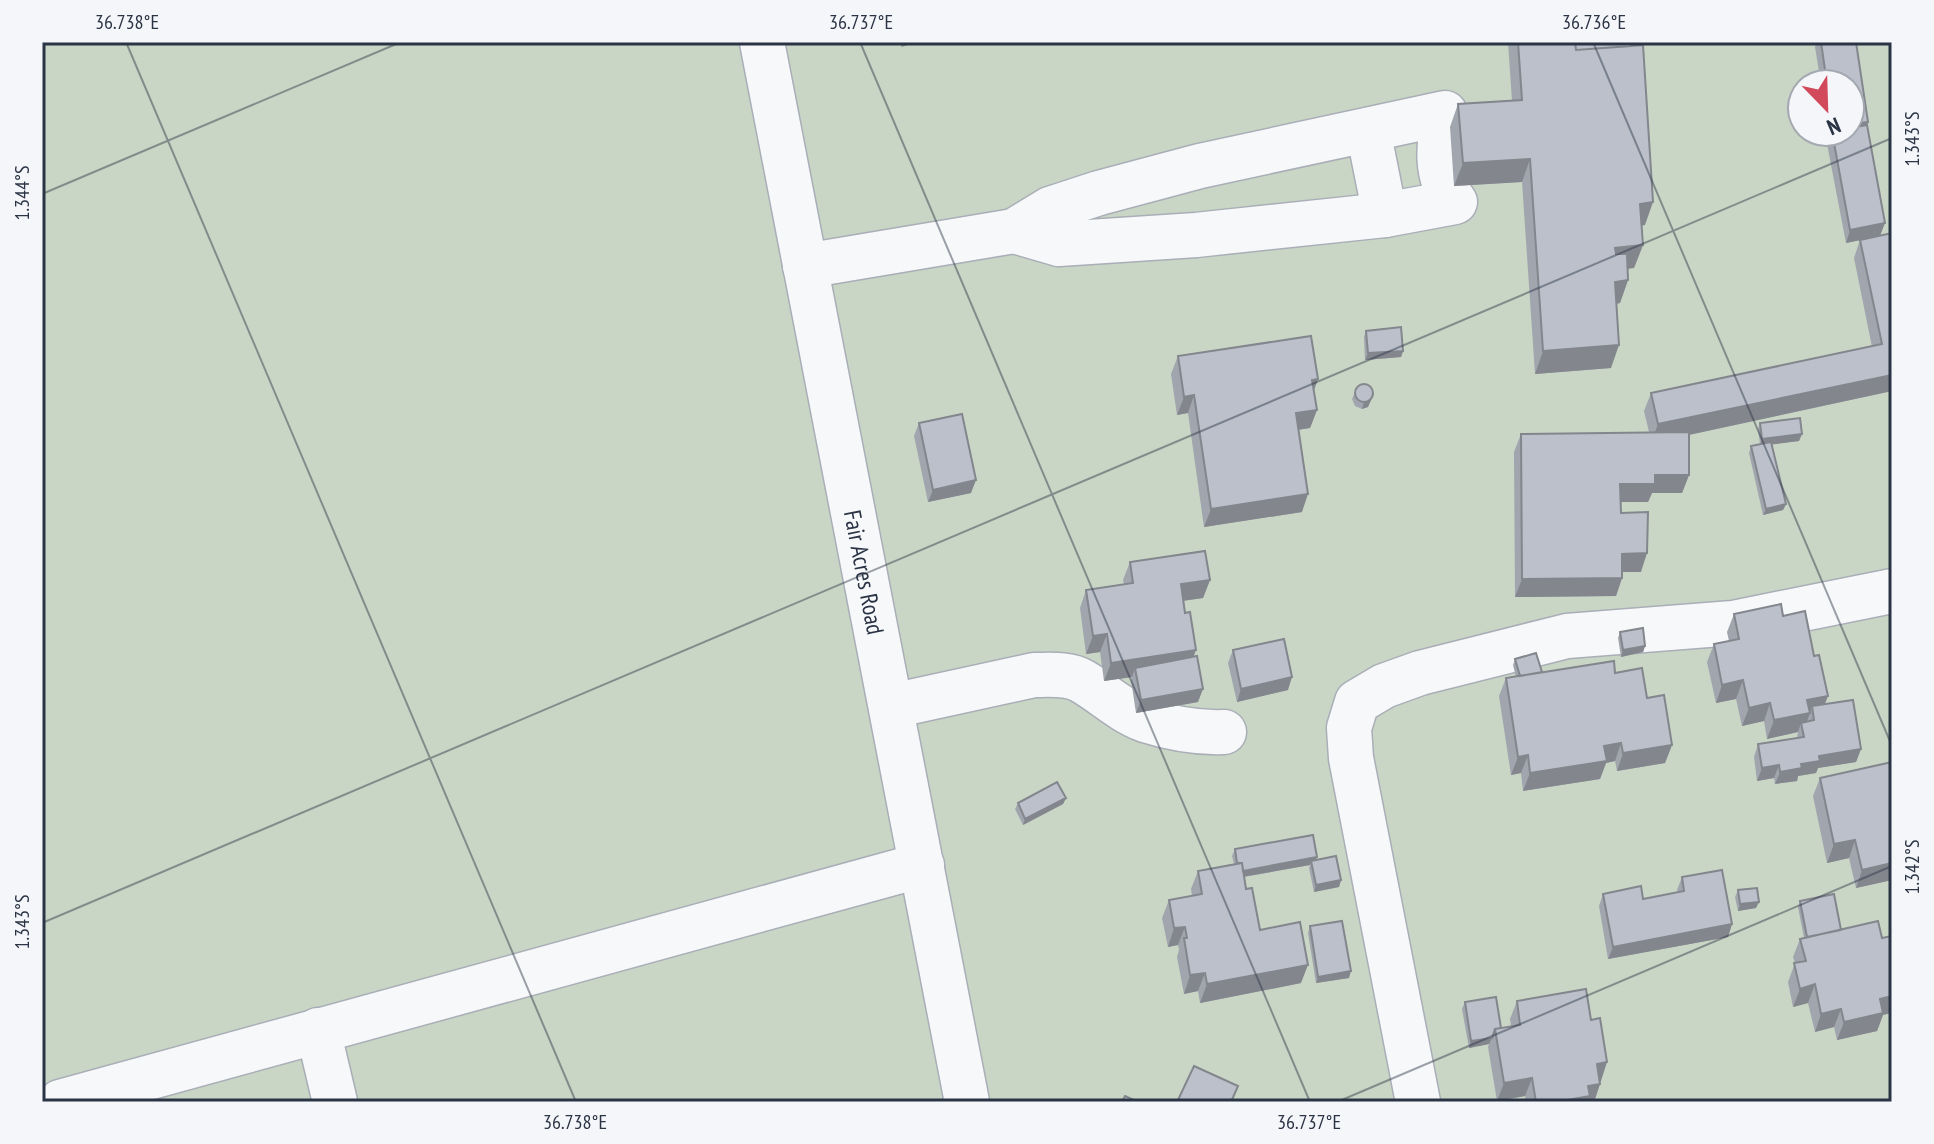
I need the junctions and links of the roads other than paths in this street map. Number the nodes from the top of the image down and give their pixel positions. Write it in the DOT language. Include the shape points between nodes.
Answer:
graph roads {
  1 [pos="762,42"];
  2 [pos="1368,130"];
  3 [pos="1385,215"];
  4 [pos="1014,231"];
  5 [pos="805,266"];
  6 [pos="1892,591"];
  7 [pos="892,706"];
  8 [pos="1224,732"];
  9 [pos="922,865"];
  10 [pos="318,1030"];
  11 [pos="60,1102"];
  12 [pos="335,1102"];
  13 [pos="967,1102"];
  14 [pos="1418,1102"];
  1 -- 5 [label="street, Fair Acres Road"];
  2 -- 3 [label="street"];
  2 -- 3 [label="street" via="1445,113 1440,170 1455,202"];
  2 -- 4 [label="street" via="1099,193 1050,209"];
  3 -- 4 [label="street" via="1059,244"];
  4 -- 5 [label="street"];
  5 -- 7 [label="street, Fair Acres Road"];
  6 -- 14 [label="street" via="1733,623 1567,636 1420,673 1357,702 1349,728 1351,758"];
  7 -- 8 [label="street" via="1034,675 1056,675 1080,679 1145,720 1198,733"];
  7 -- 9 [label="street, Fair Acres Road"];
  9 -- 10 [label="street"];
  9 -- 13 [label="street, Fair Acres Road"];
  10 -- 11 [label="street"];
  10 -- 12 [label="street"];
}
